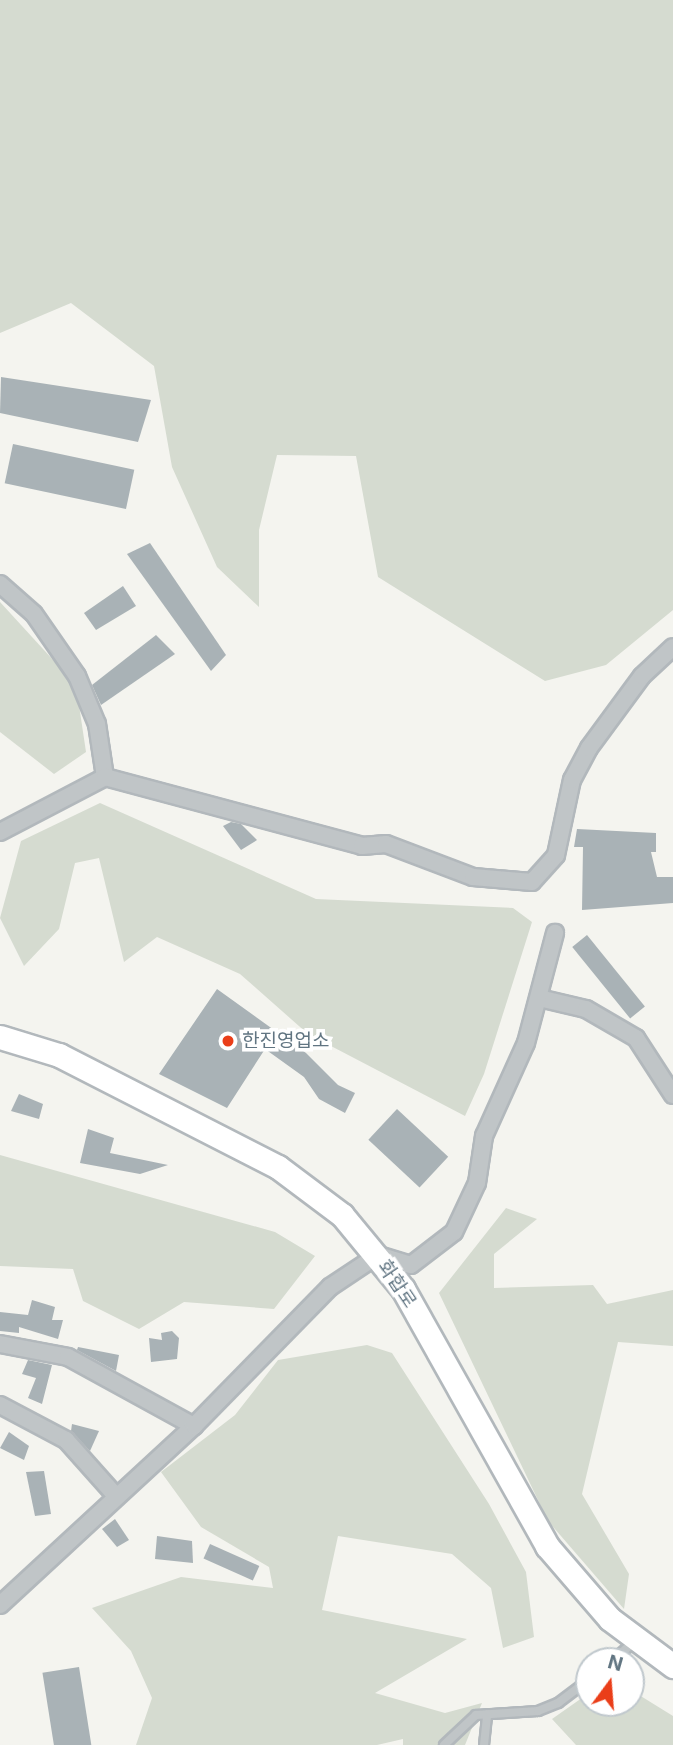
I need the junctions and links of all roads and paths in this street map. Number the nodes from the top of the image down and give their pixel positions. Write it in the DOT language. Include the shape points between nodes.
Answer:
graph roads {
  1 [pos="0,584"];
  2 [pos="673,647"];
  3 [pos="106,777"];
  4 [pos="0,832"];
  5 [pos="555,933"];
  6 [pos="539,998"];
  7 [pos="0,1037"];
  8 [pos="673,1095"];
  9 [pos="378,1255"];
  10 [pos="0,1345"];
  11 [pos="0,1405"];
  12 [pos="194,1426"];
  13 [pos="115,1494"];
  14 [pos="0,1605"];
  15 [pos="636,1640"];
  16 [pos="628,1647"];
  17 [pos="673,1666"];
  18 [pos="575,1690"];
  19 [pos="487,1714"];
  20 [pos="444,1745"];
  21 [pos="484,1745"];
  1 -- 3 [label="street" via="34,614 77,676 97,724"];
  2 -- 3 [label="street" via="642,676 589,748 572,780 556,855 532,882 473,877 386,844 351,843"];
  3 -- 4 [label="street"];
  5 -- 6 [label="street"];
  6 -- 8 [label="street" via="586,1009 636,1038"];
  6 -- 9 [label="street" via="526,1043 484,1136 478,1183 454,1232 411,1265"];
  7 -- 9 [label="main road, 화합로" via="59,1055 278,1167 342,1215"];
  9 -- 12 [label="street" via="330,1287"];
  9 -- 15 [label="main road, 화합로" via="403,1289 547,1546 610,1619"];
  10 -- 12 [label="street" via="68,1357"];
  11 -- 13 [label="street" via="66,1440"];
  12 -- 13 [label="street"];
  13 -- 14 [label="street"];
  15 -- 16 [label="lane"];
  15 -- 17 [label="main road, 화합로"];
  18 -- 19 [label="lane" via="538,1711"];
  19 -- 20 [label="lane" via="476,1715"];
  19 -- 21 [label="lane"];
}
